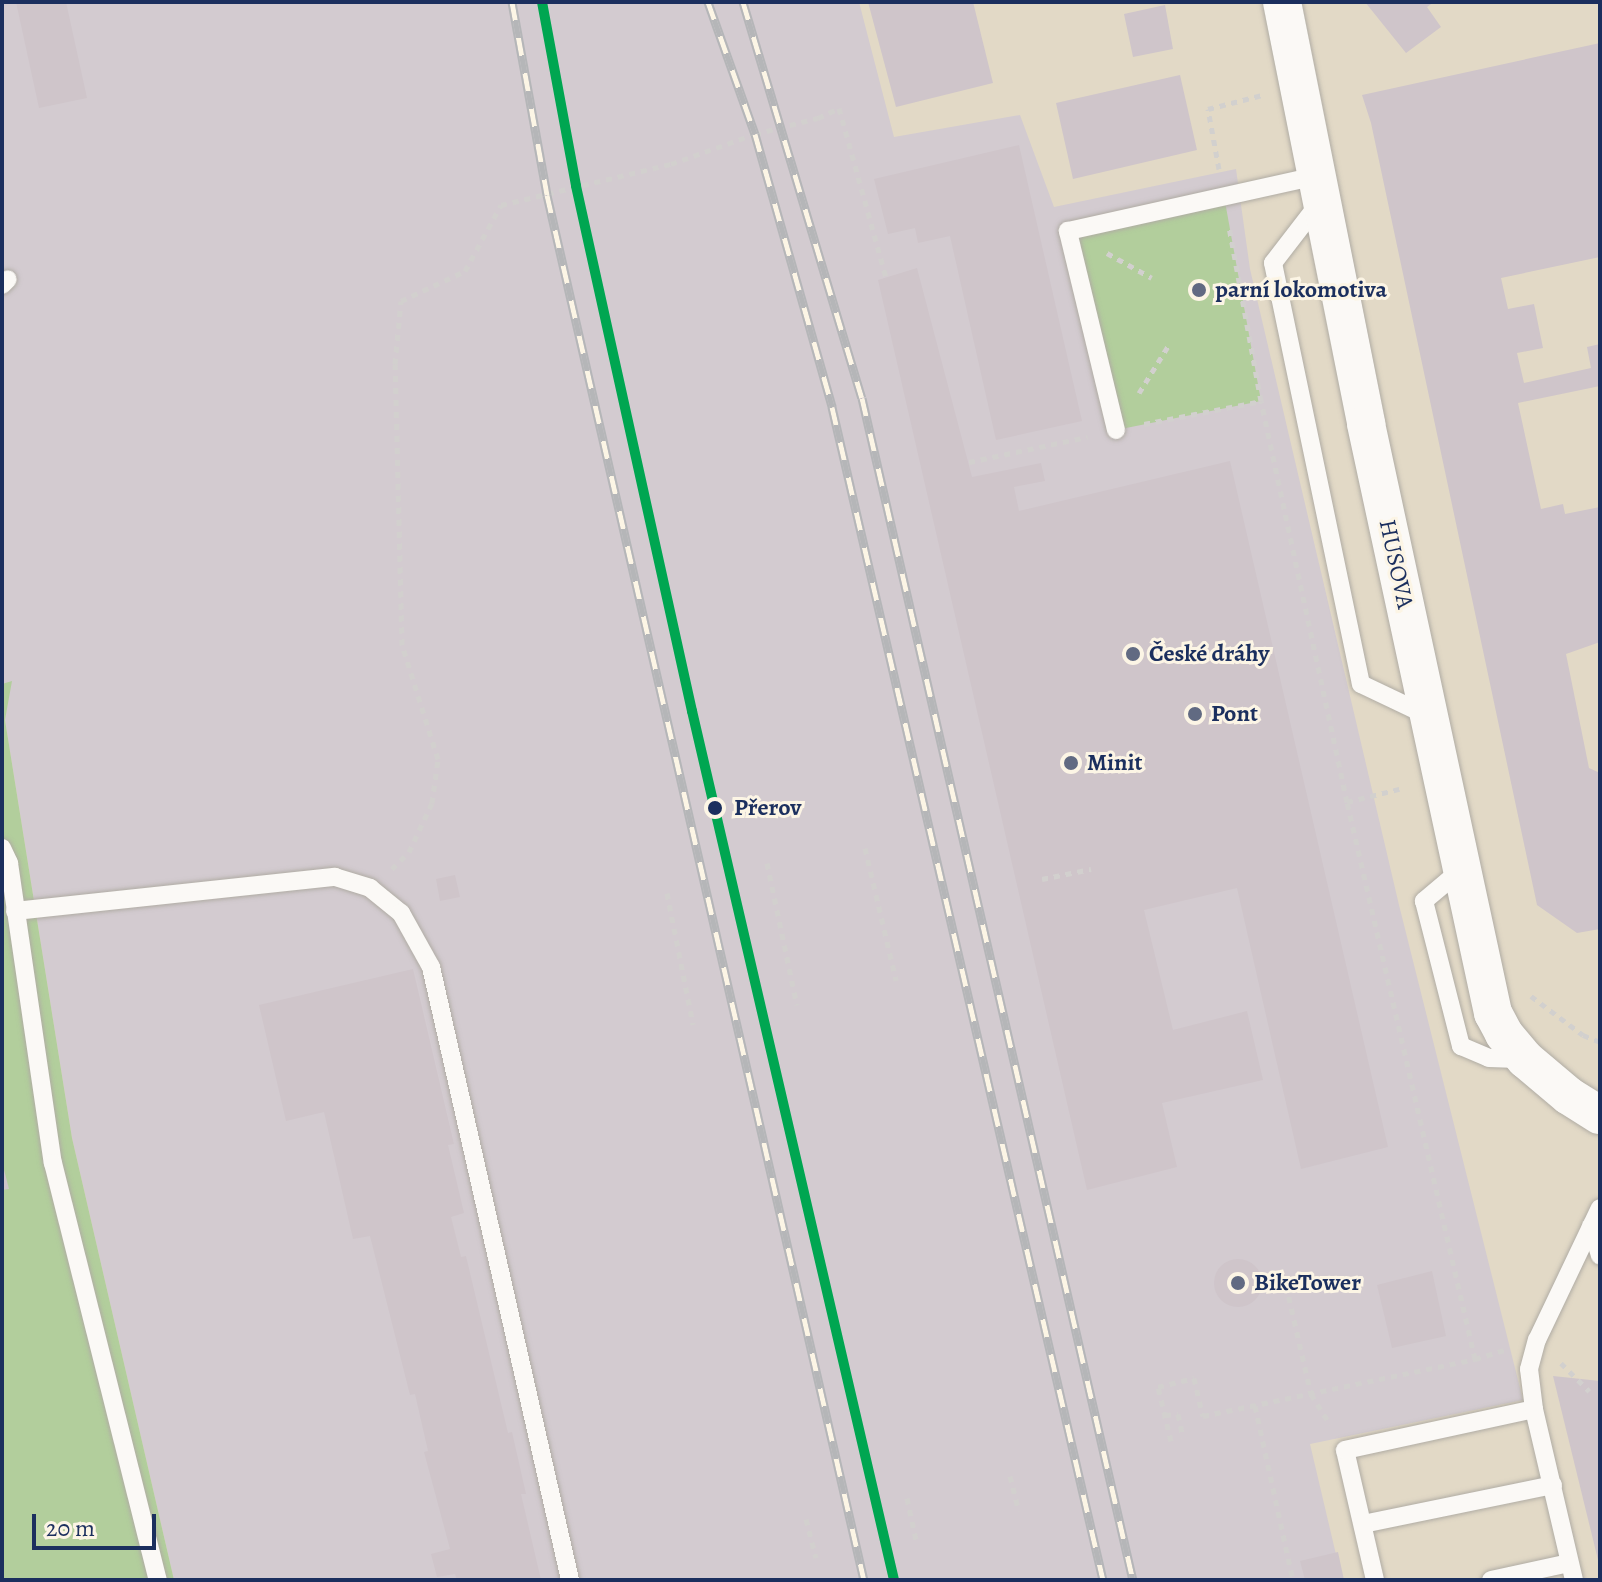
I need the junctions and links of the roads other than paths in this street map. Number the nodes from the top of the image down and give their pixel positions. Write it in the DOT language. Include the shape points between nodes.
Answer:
graph roads {
  1 [pos="1282,2"];
  2 [pos="1319,188"];
  3 [pos="1116,430"];
  4 [pos="1428,716"];
  5 [pos="2,848"];
  6 [pos="15,911"];
  7 [pos="1585,1105"];
  8 [pos="1600,1208"];
  9 [pos="1596,1231"];
  10 [pos="1600,1256"];
  11 [pos="1534,1409"];
  12 [pos="1553,1485"];
  13 [pos="1363,1524"];
  14 [pos="1572,1571"];
  15 [pos="158,1580"];
  16 [pos="570,1580"];
  17 [pos="1375,1580"];
  18 [pos="1491,1580"];
  1 -- 2 [label="street, HUSOVA"];
  2 -- 3 [label="lane" via="1068,231"];
  2 -- 4 [label="street, HUSOVA"];
  2 -- 4 [label="lane" via="1273,263 1279,294 1361,684"];
  4 -- 7 [label="street, HUSOVA" via="1493,1013 1525,1059"];
  5 -- 6 [label="lane"];
  6 -- 15 [label="lane" via="53,1163"];
  6 -- 16 [label="lane" via="335,877 370,888 401,913 431,967"];
  8 -- 9 [label="lane"];
  9 -- 10 [label="lane"];
  9 -- 11 [label="lane" via="1537,1340 1529,1369"];
  11 -- 12 [label="lane"];
  11 -- 13 [label="lane" via="1345,1450"];
  12 -- 13 [label="lane"];
  12 -- 14 [label="lane"];
  13 -- 17 [label="lane"];
  14 -- 18 [label="lane"];
}
